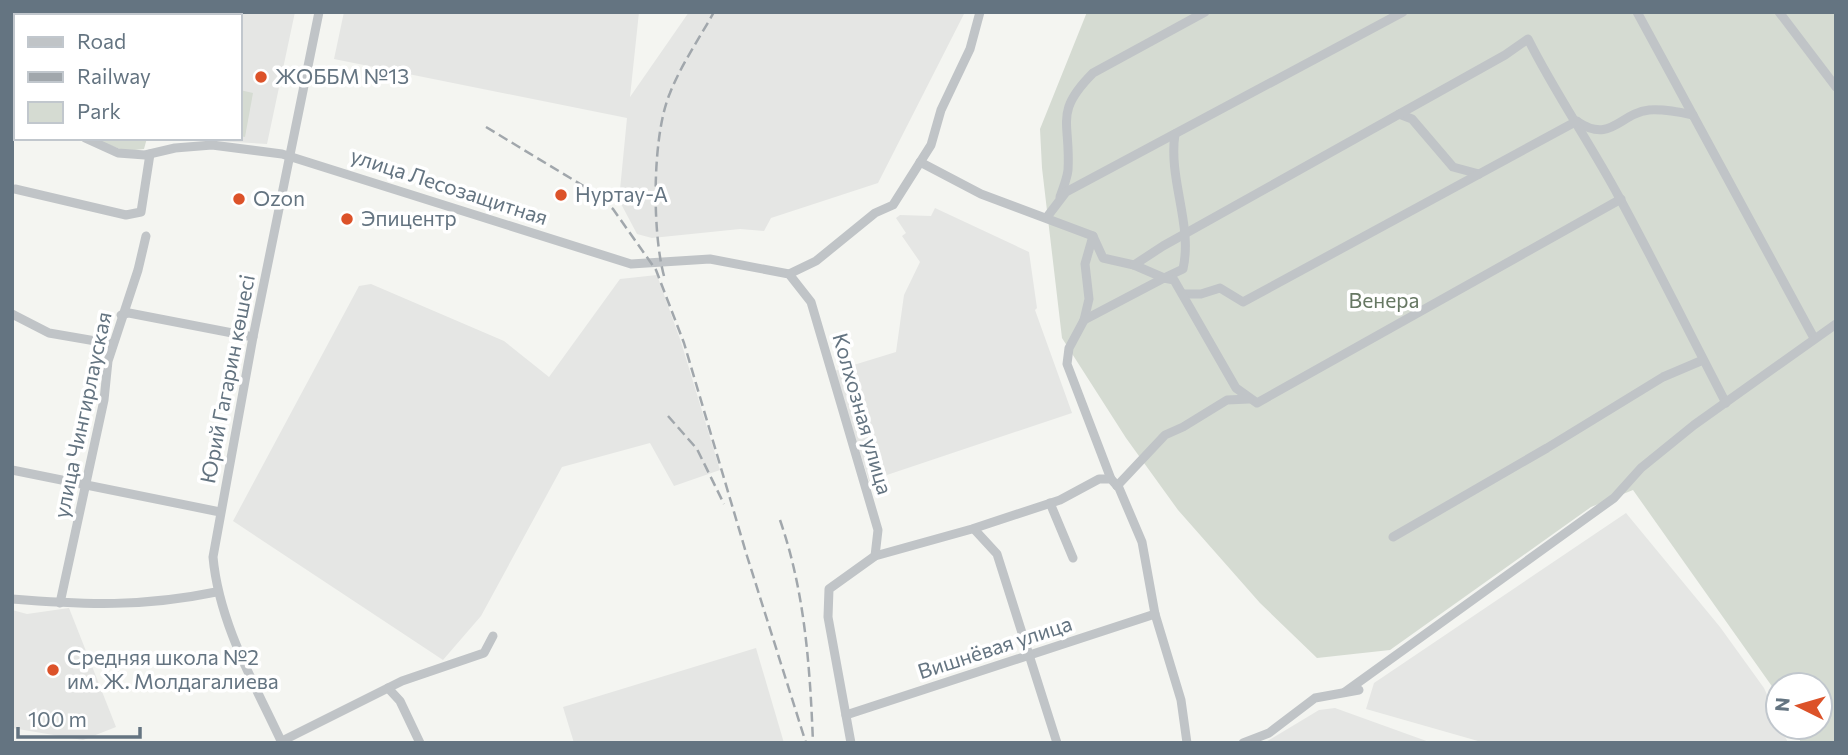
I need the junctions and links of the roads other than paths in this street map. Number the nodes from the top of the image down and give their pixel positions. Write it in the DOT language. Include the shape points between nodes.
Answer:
graph roads {
  1 [pos="319,12"];
  2 [pos="980,12"];
  3 [pos="1205,12"];
  4 [pos="1403,12"];
  5 [pos="1637,12"];
  6 [pos="1779,12"];
  7 [pos="1836,87"];
  8 [pos="1399,114"];
  9 [pos="1693,115"];
  10 [pos="1577,121"];
  11 [pos="1175,134"];
  12 [pos="89,140"];
  13 [pos="150,154"];
  14 [pos="292,157"];
  15 [pos="920,162"];
  16 [pos="1479,174"];
  17 [pos="15,189"];
  18 [pos="1621,199"];
  19 [pos="1059,201"];
  20 [pos="1047,217"];
  21 [pos="1184,234"];
  22 [pos="146,236"];
  23 [pos="1093,236"];
  24 [pos="1134,265"];
  25 [pos="789,274"];
  26 [pos="1164,278"];
  27 [pos="1183,295"];
  28 [pos="12,314"];
  29 [pos="121,315"];
  30 [pos="1084,320"];
  31 [pos="1836,324"];
  32 [pos="253,337"];
  33 [pos="1814,338"];
  34 [pos="113,344"];
  35 [pos="1703,360"];
  36 [pos="1249,399"];
  37 [pos="1726,403"];
  38 [pos="12,470"];
  39 [pos="1114,482"];
  40 [pos="86,486"];
  41 [pos="1050,503"];
  42 [pos="220,512"];
  43 [pos="974,529"];
  44 [pos="1393,537"];
  45 [pos="875,556"];
  46 [pos="1073,558"];
  47 [pos="216,592"];
  48 [pos="12,599"];
  49 [pos="60,603"];
  50 [pos="1155,614"];
  51 [pos="493,636"];
  52 [pos="1030,655"];
  53 [pos="388,688"];
  54 [pos="1359,690"];
  55 [pos="1345,692"];
  56 [pos="846,715"];
  57 [pos="282,742"];
  58 [pos="420,743"];
  59 [pos="851,743"];
  60 [pos="1057,743"];
  61 [pos="1187,743"];
  62 [pos="1242,743"];
  1 -- 14 [label="street, Юрий Гагарин көшесі"];
  2 -- 15 [label="street" via="970,50"];
  3 -- 19 [label="street" via="1093,73 1081,85 1065,115 1068,172"];
  4 -- 11 [label="street"];
  5 -- 9 [label="street"];
  6 -- 7 [label="street"];
  8 -- 10 [label="street" via="1528,39 1549,81"];
  8 -- 16 [label="street" via="1412,119 1452,167"];
  8 -- 21 [label="street"];
  9 -- 10 [label="street" via="1647,110 1602,131 1591,131"];
  9 -- 33 [label="street"];
  10 -- 16 [label="street"];
  10 -- 18 [label="street"];
  11 -- 19 [label="street" via="1066,192"];
  11 -- 21 [label="street" via="1172,155"];
  12 -- 13 [label="street, улица Лесозащитная" via="118,153"];
  13 -- 14 [label="street, улица Лесозащитная" via="212,145"];
  13 -- 17 [label="street" via="141,212 126,215"];
  14 -- 25 [label="street, улица Лесозащитная" via="631,264 710,259"];
  14 -- 32 [label="street, Юрий Гагарин көшесі"];
  15 -- 20 [label="street" via="981,194"];
  15 -- 25 [label="street" via="893,205 875,212 816,261"];
  16 -- 27 [label="street" via="1243,302 1220,288"];
  18 -- 35 [label="street"];
  18 -- 36 [label="street" via="1257,404"];
  19 -- 20 [label="street"];
  20 -- 23 [label="street"];
  21 -- 24 [label="street"];
  21 -- 26 [label="street" via="1183,269"];
  22 -- 29 [label="street, улица Чингирлауская"];
  23 -- 24 [label="street" via="1103,258"];
  23 -- 30 [label="street" via="1085,264 1089,299"];
  24 -- 26 [label="street"];
  25 -- 45 [label="street, Колхозная улица" via="811,302 878,530"];
  26 -- 27 [label="street" via="1174,280"];
  26 -- 30 [label="street"];
  27 -- 36 [label="street" via="1236,388"];
  28 -- 34 [label="street" via="49,333"];
  29 -- 32 [label="street"];
  29 -- 34 [label="street, улица Чингирлауская"];
  30 -- 39 [label="street" via="1069,348 1067,365"];
  31 -- 33 [label="street"];
  32 -- 42 [label="street, Юрий Гагарин көшесі"];
  33 -- 37 [label="street"];
  34 -- 40 [label="street, улица Чингирлауская"];
  35 -- 37 [label="street"];
  35 -- 44 [label="street" via="1663,377"];
  36 -- 39 [label="street" via="1227,400 1165,435"];
  37 -- 55 [label="street" via="1641,468 1614,498"];
  38 -- 40 [label="street"];
  39 -- 41 [label="street" via="1099,479"];
  39 -- 50 [label="street" via="1142,542"];
  40 -- 42 [label="street"];
  40 -- 49 [label="street, улица Чингирлауская"];
  41 -- 43 [label="street"];
  41 -- 46 [label="street"];
  42 -- 47 [label="street, Юрий Гагарин көшесі" via="213,557"];
  43 -- 45 [label="street"];
  43 -- 52 [label="street" via="997,554"];
  45 -- 56 [label="street" via="829,589 828,617"];
  47 -- 49 [label="street" via="164,603"];
  47 -- 57 [label="street, Юрий Гагарин көшесі" via="248,674"];
  48 -- 49 [label="street"];
  50 -- 52 [label="street, Вишнёвая улица"];
  50 -- 61 [label="street" via="1181,700"];
  51 -- 53 [label="street" via="484,653"];
  52 -- 56 [label="street, Вишнёвая улица"];
  52 -- 60 [label="street"];
  53 -- 57 [label="street"];
  53 -- 58 [label="street" via="400,701"];
  54 -- 55 [label="street"];
  55 -- 62 [label="street" via="1315,698 1269,733"];
  56 -- 59 [label="street"];
}
